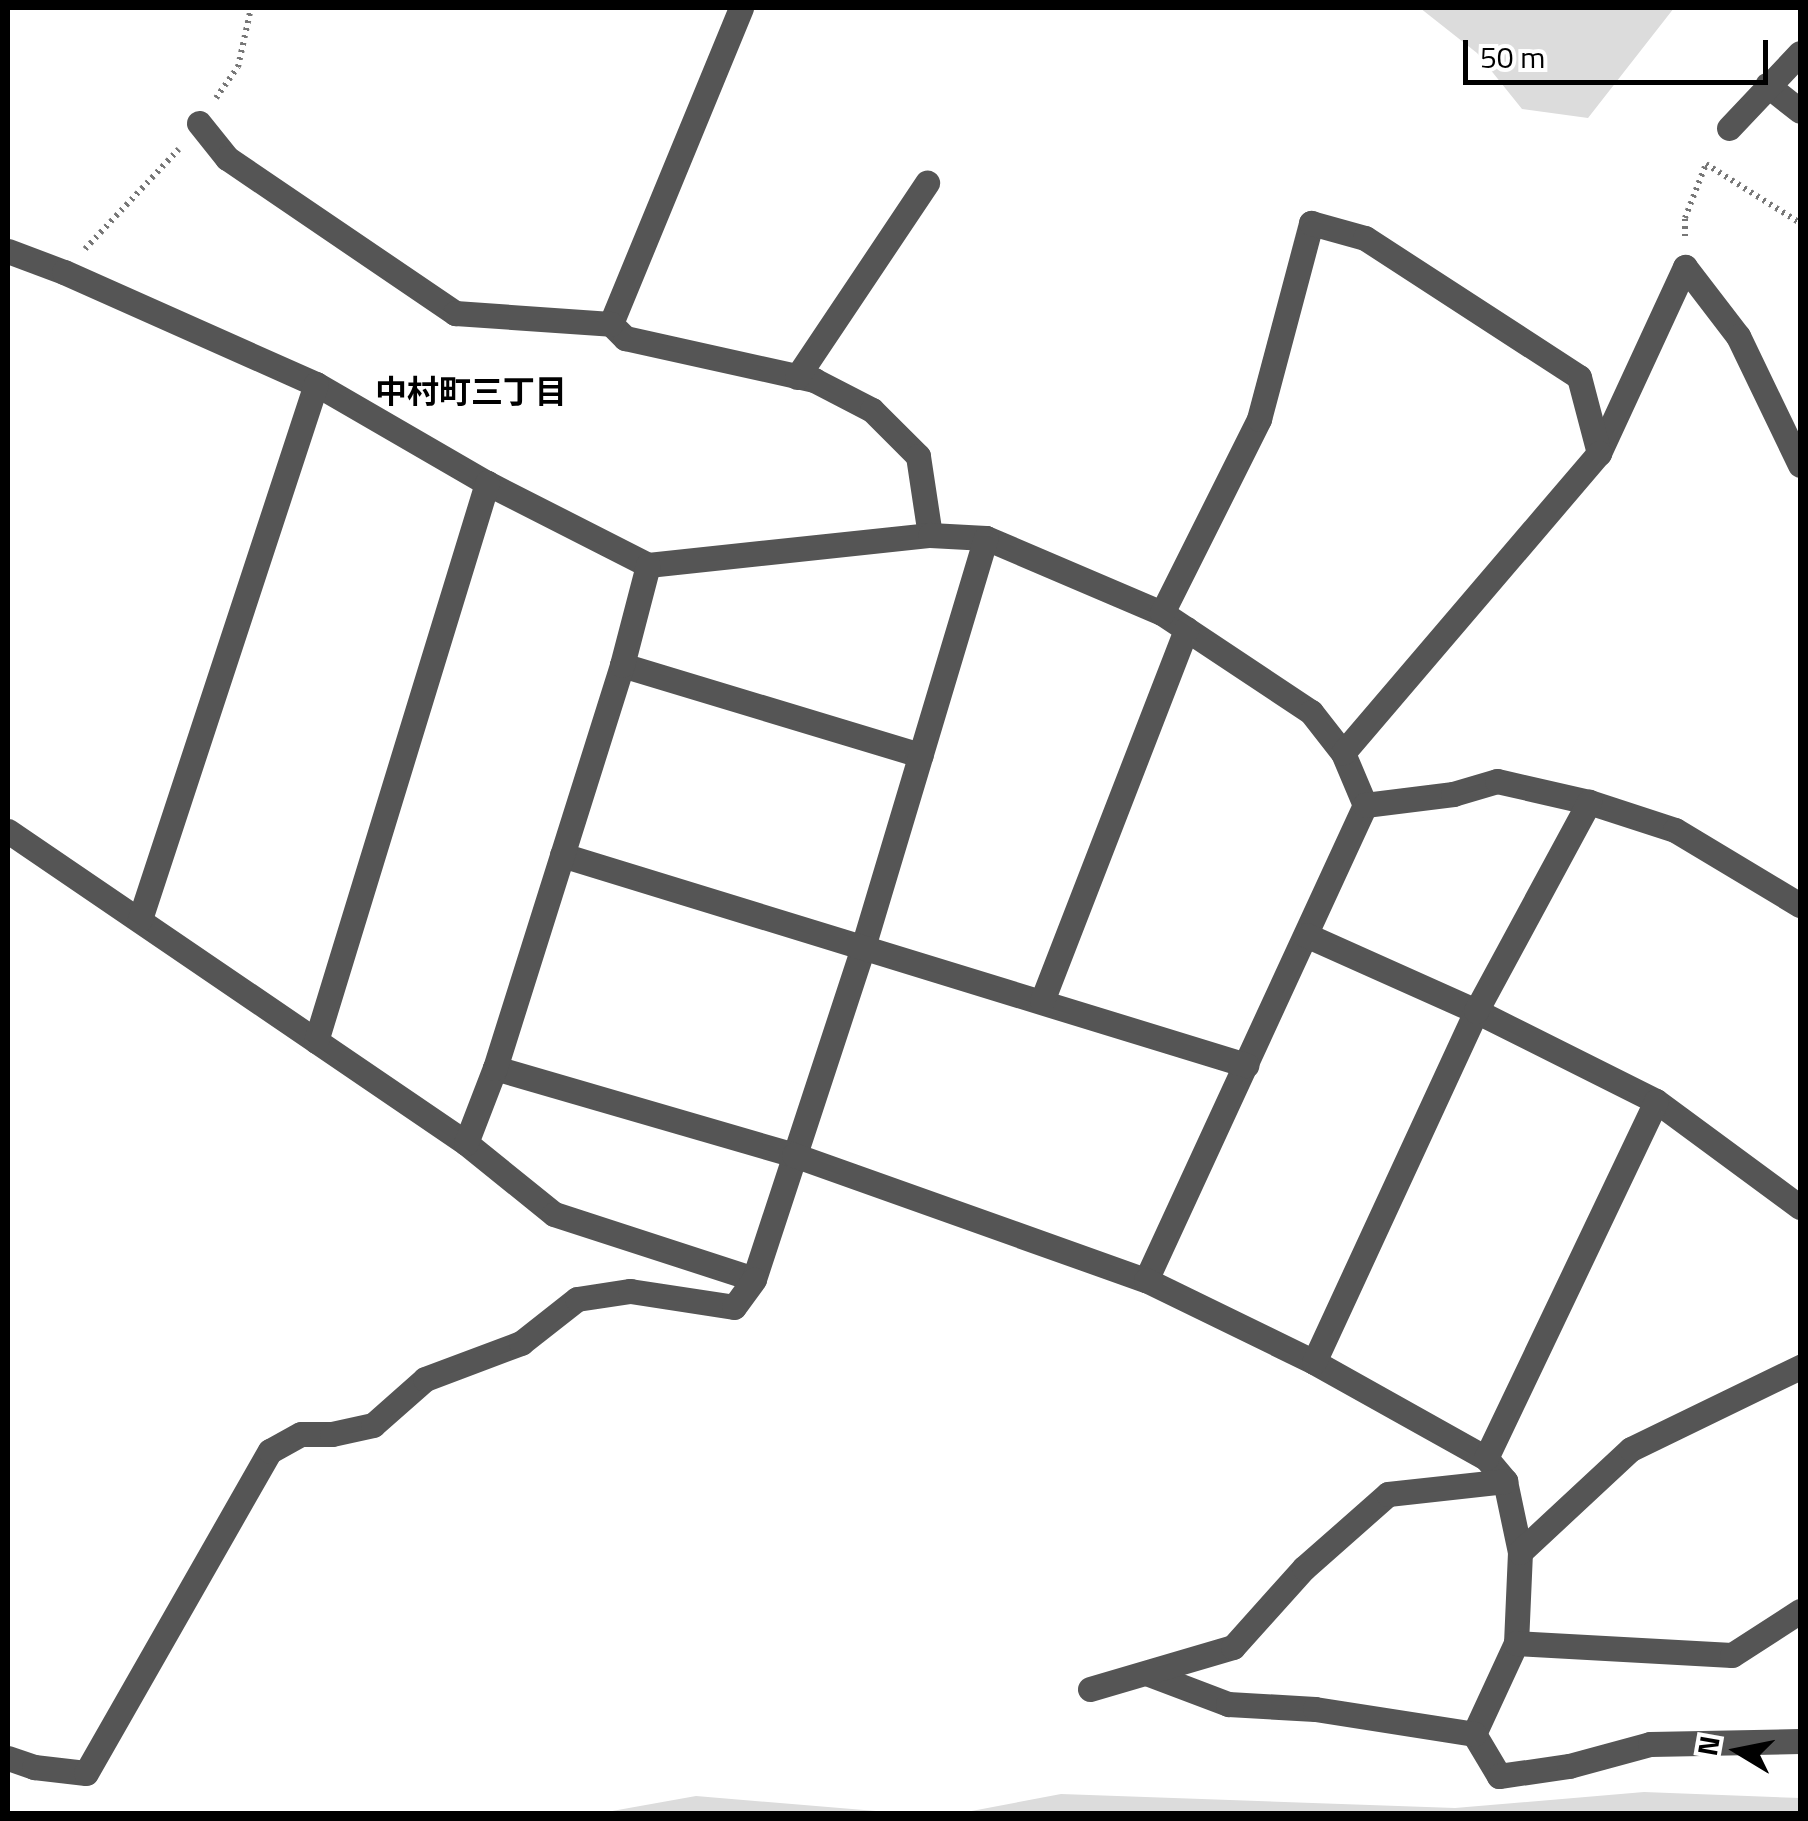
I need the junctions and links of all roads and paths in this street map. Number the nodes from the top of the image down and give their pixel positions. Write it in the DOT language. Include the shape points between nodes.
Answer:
graph roads {
  1 [pos="250,8"];
  2 [pos="741,8"];
  3 [pos="1800,53"];
  4 [pos="1766,85"];
  5 [pos="1800,111"];
  6 [pos="199,123"];
  7 [pos="1729,128"];
  8 [pos="927,182"];
  9 [pos="1800,224"];
  10 [pos="8,252"];
  11 [pos="1686,268"];
  12 [pos="64,272"];
  13 [pos="610,324"];
  14 [pos="797,377"];
  15 [pos="316,384"];
  16 [pos="1599,453"];
  17 [pos="1800,465"];
  18 [pos="488,483"];
  19 [pos="930,535"];
  20 [pos="986,538"];
  21 [pos="648,565"];
  22 [pos="1162,612"];
  23 [pos="1186,629"];
  24 [pos="622,664"];
  25 [pos="1343,753"];
  26 [pos="921,755"];
  27 [pos="1589,802"];
  28 [pos="1365,804"];
  29 [pos="8,830"];
  30 [pos="562,855"];
  31 [pos="1800,906"];
  32 [pos="140,919"];
  33 [pos="1306,935"];
  34 [pos="862,947"];
  35 [pos="1042,1002"];
  36 [pos="1476,1011"];
  37 [pos="316,1042"];
  38 [pos="1246,1065"];
  39 [pos="494,1068"];
  40 [pos="1656,1101"];
  41 [pos="466,1143"];
  42 [pos="794,1155"];
  43 [pos="1800,1207"];
  44 [pos="754,1279"];
  45 [pos="1146,1280"];
  46 [pos="1314,1362"];
  47 [pos="1800,1367"];
  48 [pos="1486,1458"];
  49 [pos="1505,1481"];
  50 [pos="1520,1552"];
  51 [pos="1800,1611"];
  52 [pos="1516,1643"];
  53 [pos="1149,1674"];
  54 [pos="1090,1689"];
  55 [pos="1474,1734"];
  56 [pos="1800,1741"];
  57 [pos="8,1758"];
  1 -- 6 [label="path" via="238,66"];
  2 -- 13 [label="street"];
  3 -- 4 [label="street"];
  4 -- 5 [label="street"];
  4 -- 7 [label="street"];
  6 -- 12 [label="path"];
  6 -- 13 [label="street" via="227,158 456,313"];
  8 -- 14 [label="street"];
  9 -- 11 [label="path" via="1706,164 1684,218"];
  10 -- 12 [label="street"];
  11 -- 16 [label="street"];
  11 -- 17 [label="street" via="1738,336"];
  12 -- 15 [label="street"];
  13 -- 14 [label="street" via="625,338"];
  14 -- 19 [label="street" via="872,410 918,456"];
  15 -- 18 [label="street"];
  15 -- 32 [label="street"];
  16 -- 22 [label="street" via="1579,377 1365,238 1312,223 1259,419"];
  16 -- 25 [label="street"];
  18 -- 21 [label="street"];
  18 -- 37 [label="street"];
  19 -- 20 [label="street"];
  19 -- 21 [label="street"];
  20 -- 22 [label="street"];
  20 -- 26 [label="street"];
  21 -- 24 [label="street"];
  22 -- 23 [label="street"];
  23 -- 25 [label="street" via="1311,712"];
  23 -- 35 [label="street"];
  24 -- 26 [label="street"];
  24 -- 30 [label="street"];
  25 -- 28 [label="street"];
  26 -- 34 [label="street"];
  27 -- 28 [label="street" via="1497,781 1452,794"];
  27 -- 31 [label="street" via="1675,830"];
  27 -- 36 [label="street"];
  28 -- 33 [label="street"];
  29 -- 32 [label="street"];
  30 -- 34 [label="street"];
  30 -- 39 [label="street"];
  32 -- 37 [label="street"];
  33 -- 36 [label="street"];
  33 -- 38 [label="street"];
  34 -- 35 [label="street"];
  34 -- 42 [label="street"];
  35 -- 38 [label="street"];
  36 -- 40 [label="street"];
  36 -- 46 [label="street"];
  37 -- 41 [label="street"];
  38 -- 45 [label="street"];
  39 -- 41 [label="street"];
  39 -- 42 [label="street"];
  40 -- 43 [label="street"];
  40 -- 48 [label="street"];
  41 -- 44 [label="street" via="554,1214"];
  42 -- 44 [label="street"];
  42 -- 45 [label="street"];
  44 -- 57 [label="street" via="734,1307 630,1291 576,1298 521,1343 425,1379 373,1425 301,1434 270,1450 86,1773"];
  45 -- 46 [label="street"];
  46 -- 48 [label="street"];
  47 -- 50 [label="street" via="1631,1449"];
  48 -- 49 [label="street"];
  49 -- 50 [label="street"];
  49 -- 53 [label="street" via="1388,1494 1304,1568 1233,1647"];
  50 -- 52 [label="street"];
  51 -- 52 [label="street" via="1732,1655"];
  52 -- 55 [label="street"];
  53 -- 54 [label="street"];
  53 -- 55 [label="street" via="1228,1704 1315,1709"];
  55 -- 56 [label="street" via="1498,1776 1650,1744"];
}
